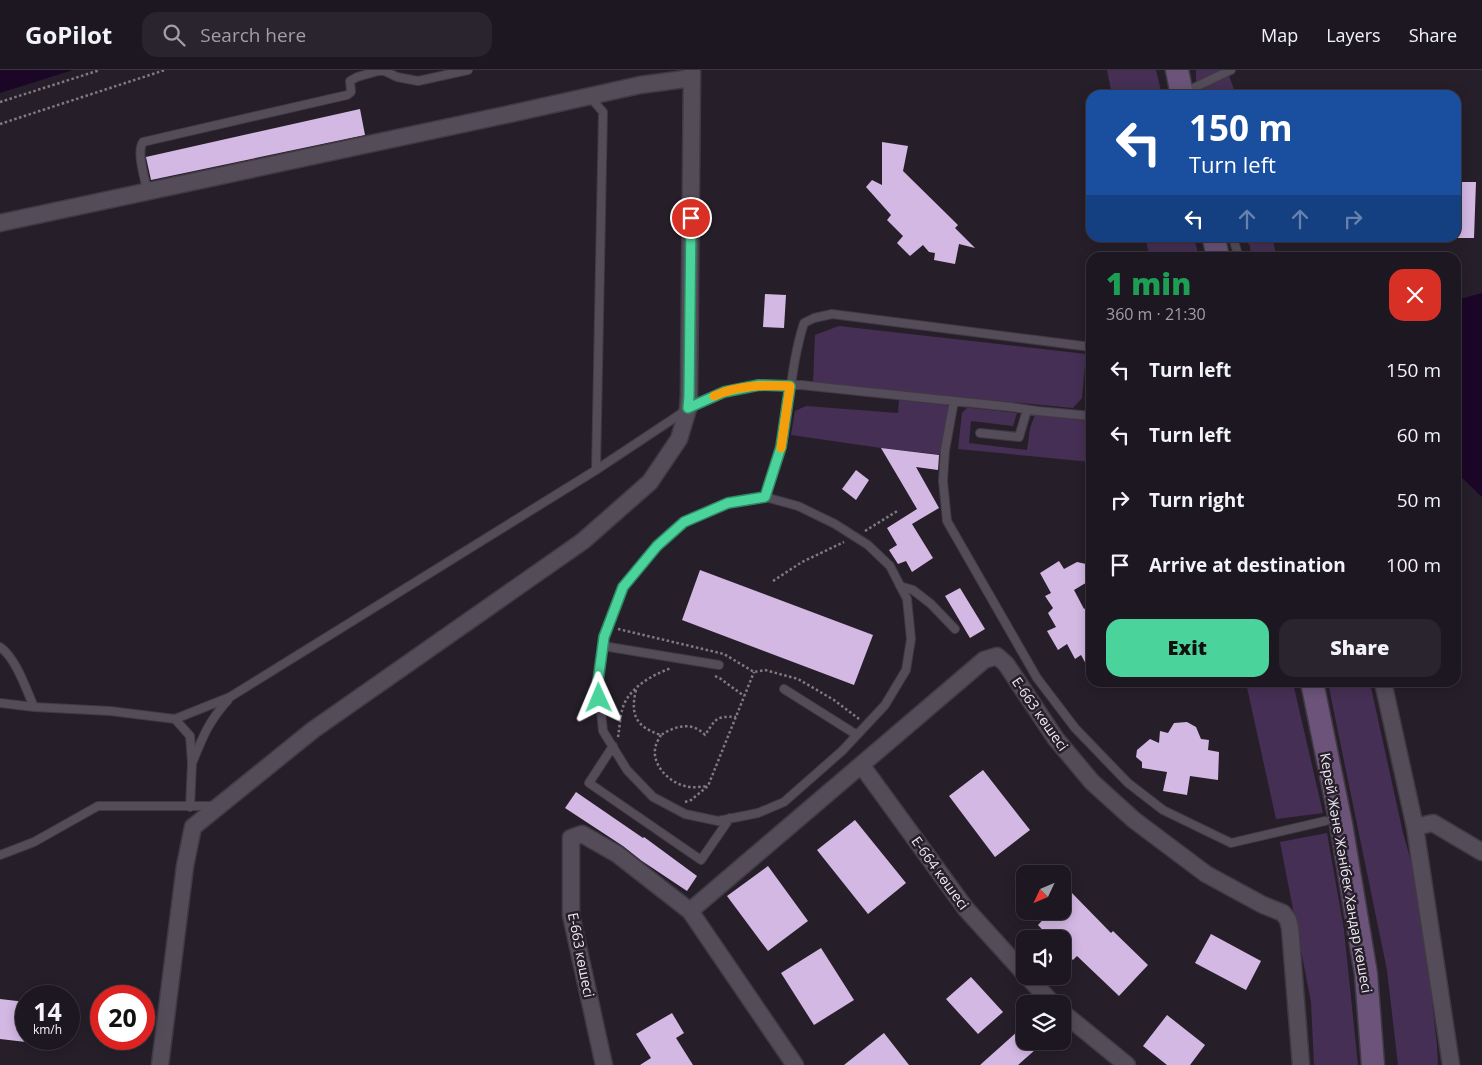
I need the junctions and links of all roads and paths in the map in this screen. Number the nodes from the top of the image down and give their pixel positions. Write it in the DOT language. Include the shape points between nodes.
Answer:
graph roads {
  1 [pos="100,70"];
  2 [pos="165,70"];
  3 [pos="468,70"];
  4 [pos="1176,70"];
  5 [pos="1232,70"];
  6 [pos="692,74"];
  7 [pos="1181,90"];
  8 [pos="1190,90"];
  9 [pos="588,96"];
  10 [pos="0,102"];
  11 [pos="0,124"];
  12 [pos="147,191"];
  13 [pos="0,223"];
  14 [pos="1086,346"];
  15 [pos="790,386"];
  16 [pos="954,402"];
  17 [pos="688,408"];
  18 [pos="1027,410"];
  19 [pos="1086,416"];
  20 [pos="980,432"];
  21 [pos="596,470"];
  22 [pos="765,497"];
  23 [pos="900,510"];
  24 [pos="856,537"];
  25 [pos="774,581"];
  26 [pos="900,586"];
  27 [pos="608,627"];
  28 [pos="955,628"];
  29 [pos="603,646"];
  30 [pos="0,647"];
  31 [pos="679,665"];
  32 [pos="719,665"];
  33 [pos="754,672"];
  34 [pos="708,673"];
  35 [pos="1313,687"];
  36 [pos="1384,687"];
  37 [pos="636,689"];
  38 [pos="784,689"];
  39 [pos="744,696"];
  40 [pos="230,697"];
  41 [pos="0,703"];
  42 [pos="34,707"];
  43 [pos="736,717"];
  44 [pos="175,720"];
  45 [pos="866,725"];
  46 [pos="661,735"];
  47 [pos="857,735"];
  48 [pos="614,748"];
  49 [pos="192,763"];
  50 [pos="862,766"];
  51 [pos="708,786"];
  52 [pos="218,806"];
  53 [pos="190,807"];
  54 [pos="672,807"];
  55 [pos="730,818"];
  56 [pos="1324,821"];
  57 [pos="1415,827"];
  58 [pos="1482,852"];
  59 [pos="0,855"];
  60 [pos="690,911"];
  61 [pos="1016,964"];
  62 [pos="1035,985"];
  63 [pos="1045,995"];
  64 [pos="1071,1019"];
  65 [pos="160,1065"];
  66 [pos="604,1065"];
  67 [pos="794,1065"];
  68 [pos="1127,1065"];
  69 [pos="1301,1065"];
  70 [pos="1373,1065"];
  71 [pos="1451,1065"];
  1 -- 10 [label="path"];
  2 -- 11 [label="path"];
  3 -- 12 [label="lane" via="418,81 397,78 382,70 350,81 351,92 346,95 143,142 140,155"];
  4 -- 7 [label="main road"];
  5 -- 8 [label="lane"];
  6 -- 9 [label="street"];
  6 -- 17 [label="street"];
  9 -- 12 [label="street"];
  9 -- 21 [label="lane" via="603,112"];
  12 -- 13 [label="street"];
  14 -- 15 [label="lane" via="832,314 804,323"];
  15 -- 16 [label="lane"];
  15 -- 17 [label="lane" via="759,385 724,392"];
  15 -- 22 [label="lane" via="781,447"];
  16 -- 18 [label="lane"];
  16 -- 56 [label="lane" via="945,450 946,521 1037,678 1075,728 1128,783 1163,810 1231,843"];
  17 -- 21 [label="lane"];
  17 -- 52 [label="street" via="679,439 650,482 583,542 313,730"];
  18 -- 19 [label="lane"];
  18 -- 20 [label="lane" via="1019,437"];
  21 -- 40 [label="lane"];
  22 -- 24 [label="lane" via="798,506"];
  22 -- 27 [label="lane" via="728,503 684,522 657,546 623,587"];
  23 -- 24 [label="path"];
  24 -- 25 [label="path" via="802,562"];
  24 -- 26 [label="lane" via="890,566"];
  26 -- 28 [label="lane" via="914,590"];
  26 -- 45 [label="lane" via="907,600 911,639 906,670 885,705"];
  27 -- 29 [label="lane"];
  27 -- 33 [label="path" via="724,654"];
  29 -- 32 [label="lane"];
  29 -- 48 [label="lane" via="598,681 603,731"];
  30 -- 42 [label="lane" via="19,673"];
  31 -- 37 [label="path" via="655,674"];
  33 -- 39 [label="path"];
  33 -- 45 [label="path" via="766,670 798,679 834,700"];
  34 -- 39 [label="path"];
  35 -- 70 [label="main road, Керей Және Жәнібек Хандар көшесі" via="1366,974"];
  36 -- 57 [label="street"];
  37 -- 46 [label="path" via="633,712 641,725"];
  37 -- 48 [label="path" via="625,702"];
  38 -- 47 [label="lane"];
  39 -- 43 [label="path"];
  40 -- 44 [label="lane"];
  40 -- 49 [label="lane" via="215,714"];
  41 -- 42 [label="lane"];
  42 -- 44 [label="lane" via="110,711"];
  43 -- 46 [label="path" via="722,716 714,721 705,735 684,726 672,728"];
  43 -- 51 [label="path"];
  44 -- 49 [label="lane" via="190,736"];
  45 -- 47 [label="lane"];
  46 -- 51 [label="path" via="655,746 655,757 668,778 686,787"];
  47 -- 55 [label="lane" via="784,802 758,813"];
  48 -- 54 [label="lane" via="627,770 654,797"];
  48 -- 55 [label="lane" via="589,783 701,860"];
  49 -- 53 [label="lane"];
  50 -- 60 [label="street, Е-663 көшесі"];
  50 -- 61 [label="street, Е-664 көшесі" via="966,909"];
  50 -- 69 [label="street, Е-663 көшесі" via="984,660 997,656 1006,664 1056,739 1092,782 1134,820 1206,874 1283,913 1290,928"];
  51 -- 54 [label="path" via="691,800"];
  52 -- 53 [label="lane"];
  52 -- 65 [label="street" via="194,827 185,866"];
  53 -- 59 [label="lane" via="98,806 34,842"];
  54 -- 55 [label="lane" via="684,814 718,821"];
  57 -- 58 [label="street" via="1433,823"];
  57 -- 71 [label="street"];
  60 -- 66 [label="street, Е-663 көшесі" via="617,854 582,834 572,838 571,915"];
  60 -- 67 [label="street, Е-663 көшесі"];
  62 -- 63 [label="street, Е-664 көшесі"];
  64 -- 68 [label="street"];
}
